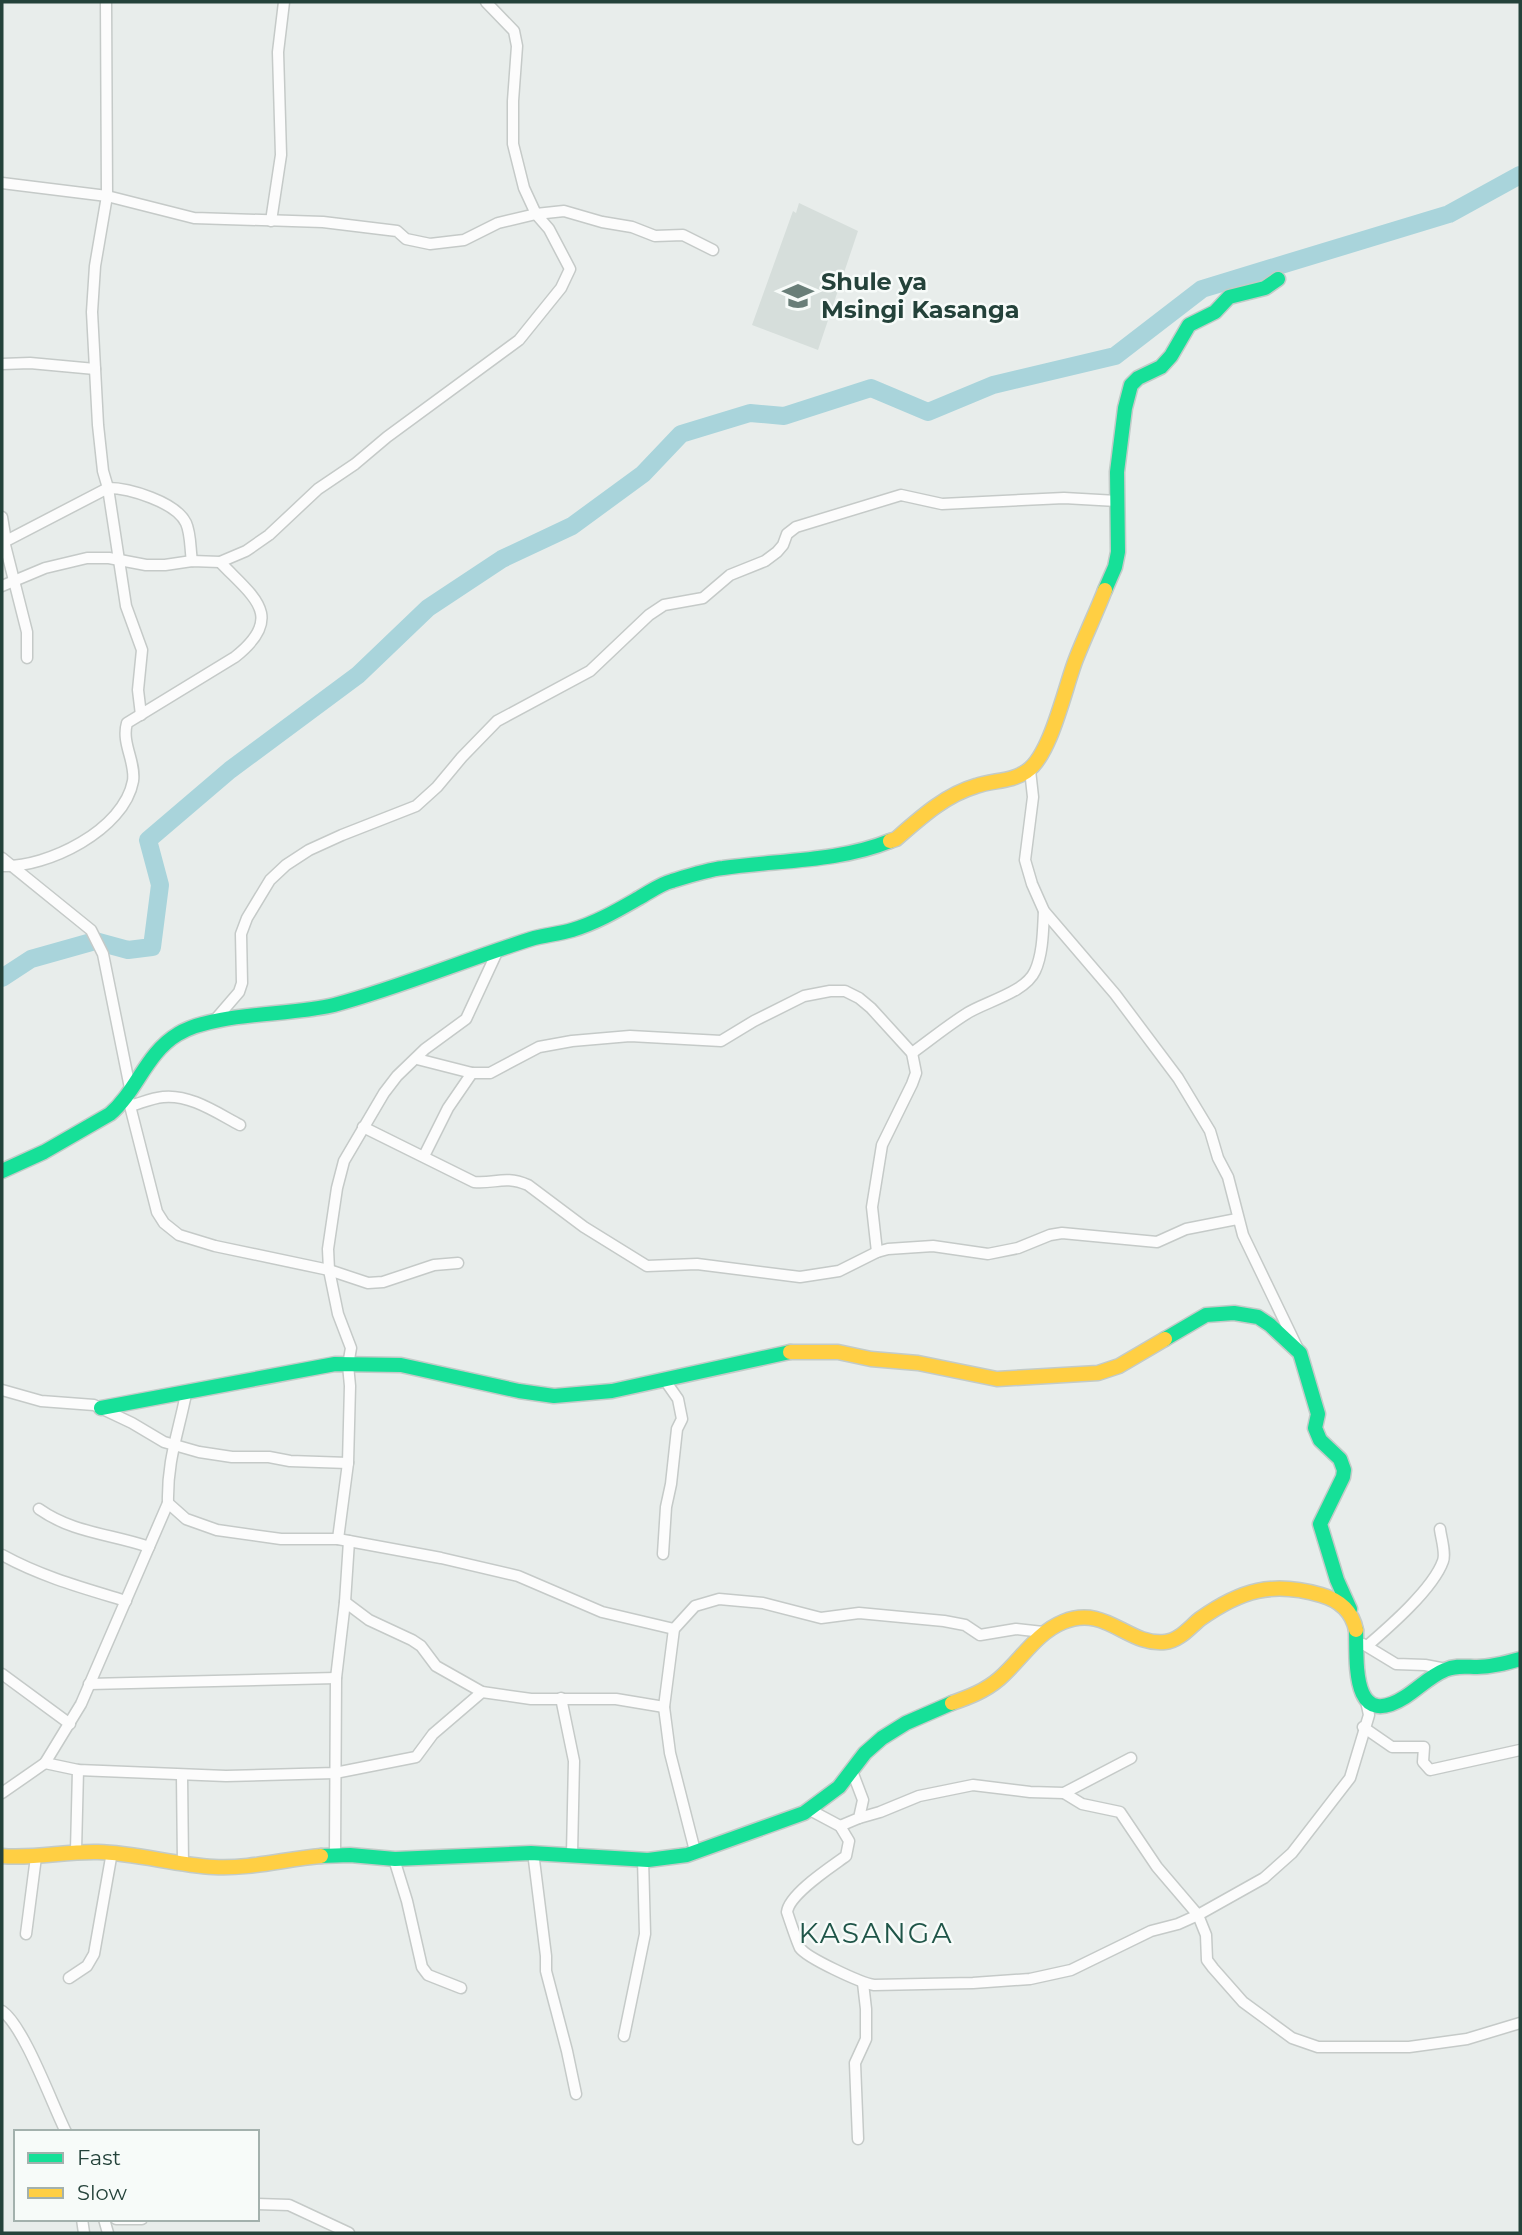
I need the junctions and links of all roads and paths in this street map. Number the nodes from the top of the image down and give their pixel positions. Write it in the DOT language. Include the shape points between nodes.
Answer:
graph roads {
  1 [pos="106,2"];
  2 [pos="284,2"];
  3 [pos="486,2"];
  4 [pos="2,183"];
  5 [pos="107,196"];
  6 [pos="536,214"];
  7 [pos="271,220"];
  8 [pos="713,250"];
  9 [pos="1278,279"];
  10 [pos="2,364"];
  11 [pos="95,369"];
  12 [pos="108,488"];
  13 [pos="1117,501"];
  14 [pos="2,517"];
  15 [pos="4,542"];
  16 [pos="120,560"];
  17 [pos="192,561"];
  18 [pos="220,562"];
  19 [pos="14,580"];
  20 [pos="2,586"];
  21 [pos="27,658"];
  22 [pos="141,715"];
  23 [pos="1030,771"];
  24 [pos="2,858"];
  25 [pos="2,866"];
  26 [pos="14,867"];
  27 [pos="1044,911"];
  28 [pos="498,950"];
  29 [pos="214,1021"];
  30 [pos="912,1053"];
  31 [pos="417,1059"];
  32 [pos="472,1073"];
  33 [pos="129,1096"];
  34 [pos="240,1125"];
  35 [pos="363,1127"];
  36 [pos="424,1156"];
  37 [pos="2,1171"];
  38 [pos="1237,1219"];
  39 [pos="877,1252"];
  40 [pos="458,1263"];
  41 [pos="329,1270"];
  42 [pos="1300,1353"];
  43 [pos="348,1365"];
  44 [pos="663,1378"];
  45 [pos="2,1390"];
  46 [pos="186,1394"];
  47 [pos="101,1408"];
  48 [pos="173,1445"];
  49 [pos="348,1463"];
  50 [pos="168,1503"];
  51 [pos="38,1509"];
  52 [pos="1440,1529"];
  53 [pos="343,1540"];
  54 [pos="149,1547"];
  55 [pos="663,1554"];
  56 [pos="2,1555"];
  57 [pos="126,1601"];
  58 [pos="345,1602"];
  59 [pos="1354,1616"];
  60 [pos="674,1629"];
  61 [pos="1043,1632"];
  62 [pos="1362,1644"];
  63 [pos="1520,1659"];
  64 [pos="1446,1669"];
  65 [pos="2,1674"];
  66 [pos="336,1678"];
  67 [pos="89,1684"];
  68 [pos="482,1692"];
  69 [pos="561,1698"];
  70 [pos="1366,1701"];
  71 [pos="664,1707"];
  72 [pos="70,1724"];
  73 [pos="1363,1727"];
  74 [pos="1520,1749"];
  75 [pos="1131,1758"];
  76 [pos="45,1763"];
  77 [pos="78,1770"];
  78 [pos="852,1771"];
  79 [pos="335,1773"];
  80 [pos="181,1775"];
  81 [pos="2,1793"];
  82 [pos="1064,1793"];
  83 [pos="810,1810"];
  84 [pos="859,1818"];
  85 [pos="840,1826"];
  86 [pos="695,1851"];
  87 [pos="76,1852"];
  88 [pos="112,1852"];
  89 [pos="533,1853"];
  90 [pos="334,1854"];
  91 [pos="572,1854"];
  92 [pos="2,1856"];
  93 [pos="36,1857"];
  94 [pos="394,1859"];
  95 [pos="643,1859"];
  96 [pos="183,1864"];
  97 [pos="1198,1915"];
  98 [pos="26,1934"];
  99 [pos="69,1978"];
  100 [pos="863,1983"];
  101 [pos="461,1988"];
  102 [pos="2,2011"];
  103 [pos="1520,2023"];
  104 [pos="625,2036"];
  105 [pos="576,2094"];
  106 [pos="65,2130"];
  107 [pos="858,2139"];
  108 [pos="259,2204"];
  109 [pos="341,2232"];
  1 -- 5 [label="street"];
  2 -- 7 [label="street" via="278,52 281,155"];
  3 -- 6 [label="street" via="514,31 513,144"];
  4 -- 5 [label="street"];
  5 -- 7 [label="street" via="194,218"];
  5 -- 11 [label="street" via="95,266"];
  6 -- 7 [label="street" via="490,225 464,240 430,244 406,239 397,231"];
  6 -- 8 [label="street" via="564,211 654,236 683,235"];
  6 -- 18 [label="street" via="570,269 561,288 519,340 318,489 269,535"];
  9 -- 13 [label="street" via="1265,288 1229,296 1215,312 1189,325 1161,367 1131,385"];
  10 -- 11 [label="street"];
  11 -- 12 [label="street"];
  12 -- 15 [label="street"];
  12 -- 16 [label="street"];
  12 -- 17 [label="street" via="144,495 172,508 187,525"];
  13 -- 23 [label="street" via="1115,567 1055,723"];
  13 -- 29 [label="street" via="1065,498 943,504 901,495 796,527 765,561 730,575 703,598 664,605 590,671 497,721 416,806 342,835 286,865 270,880 247,918 241,934 243,983"];
  14 -- 15 [label="street"];
  15 -- 19 [label="street"];
  16 -- 17 [label="street" via="146,565"];
  16 -- 19 [label="street" via="87,558"];
  16 -- 22 [label="street" via="126,606 142,650"];
  17 -- 18 [label="street"];
  18 -- 22 [label="street" via="259,605 257,635 235,657"];
  19 -- 20 [label="street"];
  19 -- 21 [label="street" via="27,632"];
  22 -- 26 [label="street" via="131,719 125,729 134,780 123,806 87,839 45,859"];
  23 -- 27 [label="street" via="1033,797 1025,860"];
  23 -- 28 [label="street" via="974,786 929,810 896,838 863,852 720,868 668,882 572,930"];
  24 -- 26 [label="street"];
  25 -- 26 [label="street"];
  26 -- 33 [label="street" via="91,930 103,954"];
  27 -- 30 [label="street" via="1035,971 1028,980 968,1013"];
  27 -- 38 [label="street" via="1178,1078 1210,1131 1228,1177"];
  28 -- 29 [label="street" via="333,1004"];
  28 -- 31 [label="street" via="466,1019"];
  29 -- 33 [label="street" via="189,1028 169,1041 144,1067"];
  30 -- 32 [label="street" via="859,998 845,991 830,991 804,996 721,1041 630,1036 572,1041 539,1047 497,1070"];
  30 -- 39 [label="street" via="916,1073 882,1145 874,1186"];
  31 -- 32 [label="street"];
  31 -- 35 [label="street" via="397,1076"];
  32 -- 36 [label="street" via="447,1108"];
  33 -- 34 [label="street" via="196,1102"];
  33 -- 37 [label="street" via="110,1114"];
  33 -- 41 [label="street" via="157,1212 172,1230 215,1246"];
  35 -- 36 [label="street"];
  35 -- 41 [label="street" via="344,1161 334,1199"];
  36 -- 39 [label="street" via="474,1182 499,1179 528,1185 584,1227 647,1265 698,1264 800,1277 839,1272"];
  38 -- 39 [label="street" via="1186,1229 1157,1242 1062,1233 988,1254 933,1246"];
  38 -- 42 [label="street"];
  40 -- 41 [label="street" via="429,1266 376,1284"];
  41 -- 43 [label="street" via="351,1348"];
  42 -- 44 [label="street" via="1258,1317 1217,1313 1197,1319 1119,1366 1098,1373 997,1379 838,1352 785,1352"];
  42 -- 59 [label="street" via="1318,1414 1315,1428 1344,1470 1321,1524 1337,1580"];
  43 -- 44 [label="street" via="401,1365 554,1396 612,1391"];
  43 -- 46 [label="street" via="315,1366"];
  43 -- 49 [label="street"];
  44 -- 55 [label="street" via="678,1399 681,1419"];
  45 -- 47 [label="street" via="41,1401"];
  46 -- 47 [label="street"];
  46 -- 48 [label="street"];
  47 -- 48 [label="street"];
  48 -- 49 [label="street" via="232,1457"];
  48 -- 50 [label="street"];
  49 -- 53 [label="street"];
  50 -- 53 [label="street" via="186,1519 228,1533"];
  50 -- 54 [label="street"];
  51 -- 54 [label="street" via="73,1527"];
  52 -- 62 [label="street" via="1444,1559 1437,1573 1411,1606"];
  53 -- 58 [label="street"];
  53 -- 60 [label="street" via="518,1576 602,1612"];
  54 -- 57 [label="street"];
  56 -- 57 [label="street" via="26,1569"];
  57 -- 67 [label="street"];
  58 -- 66 [label="street"];
  58 -- 68 [label="street" via="369,1620 412,1640 436,1666"];
  59 -- 61 [label="street" via="1326,1597 1261,1587 1225,1602 1177,1638 1162,1643 1095,1619 1076,1618"];
  59 -- 62 [label="street"];
  60 -- 61 [label="street" via="695,1606 719,1600 763,1603 821,1618 859,1612 944,1621 965,1625 980,1635 1016,1629"];
  60 -- 71 [label="street"];
  61 -- 78 [label="street" via="993,1684 894,1729 860,1756"];
  62 -- 64 [label="street" via="1396,1664"];
  62 -- 70 [label="street" via="1356,1669"];
  63 -- 64 [label="street"];
  64 -- 70 [label="street" via="1387,1706"];
  65 -- 72 [label="street"];
  66 -- 67 [label="street"];
  66 -- 79 [label="street"];
  67 -- 72 [label="street"];
  68 -- 69 [label="street"];
  68 -- 79 [label="street" via="433,1734 416,1757"];
  69 -- 71 [label="street" via="616,1699"];
  69 -- 91 [label="street" via="574,1761"];
  70 -- 73 [label="street" via="1368,1715"];
  71 -- 86 [label="street" via="670,1753"];
  72 -- 76 [label="street"];
  73 -- 74 [label="street" via="1392,1747 1424,1747 1423,1762 1430,1770"];
  73 -- 97 [label="street" via="1350,1778 1292,1853 1264,1878"];
  75 -- 82 [label="street"];
  76 -- 77 [label="street"];
  76 -- 81 [label="street"];
  77 -- 80 [label="street"];
  77 -- 87 [label="street"];
  78 -- 83 [label="street" via="832,1796"];
  78 -- 84 [label="street" via="863,1800"];
  79 -- 80 [label="street"];
  79 -- 90 [label="street"];
  80 -- 96 [label="street"];
  82 -- 84 [label="street" via="972,1785 919,1796"];
  82 -- 97 [label="street" via="1082,1804 1120,1812 1157,1867"];
  83 -- 85 [label="street"];
  83 -- 86 [label="street"];
  84 -- 85 [label="street"];
  85 -- 100 [label="street" via="849,1841 846,1856 795,1896 788,1912 799,1947"];
  86 -- 95 [label="street"];
  87 -- 88 [label="street"];
  87 -- 93 [label="street"];
  88 -- 96 [label="street"];
  88 -- 99 [label="street" via="94,1954 87,1966"];
  89 -- 91 [label="street"];
  89 -- 94 [label="street"];
  89 -- 105 [label="street" via="546,1971"];
  90 -- 94 [label="street"];
  90 -- 96 [label="street" via="234,1867"];
  91 -- 95 [label="street"];
  92 -- 93 [label="street"];
  93 -- 98 [label="street"];
  94 -- 101 [label="street" via="422,1967 428,1975"];
  95 -- 104 [label="street" via="645,1934"];
  97 -- 100 [label="street" via="1048,1976 973,1983"];
  97 -- 103 [label="street" via="1204,1927 1207,1960 1243,2002 1292,2038 1318,2048 1430,2045"];
  100 -- 107 [label="street" via="866,2039 855,2063"];
  102 -- 106 [label="street" via="24,2039"];
  108 -- 109 [label="street" via="289,2206"];
}
